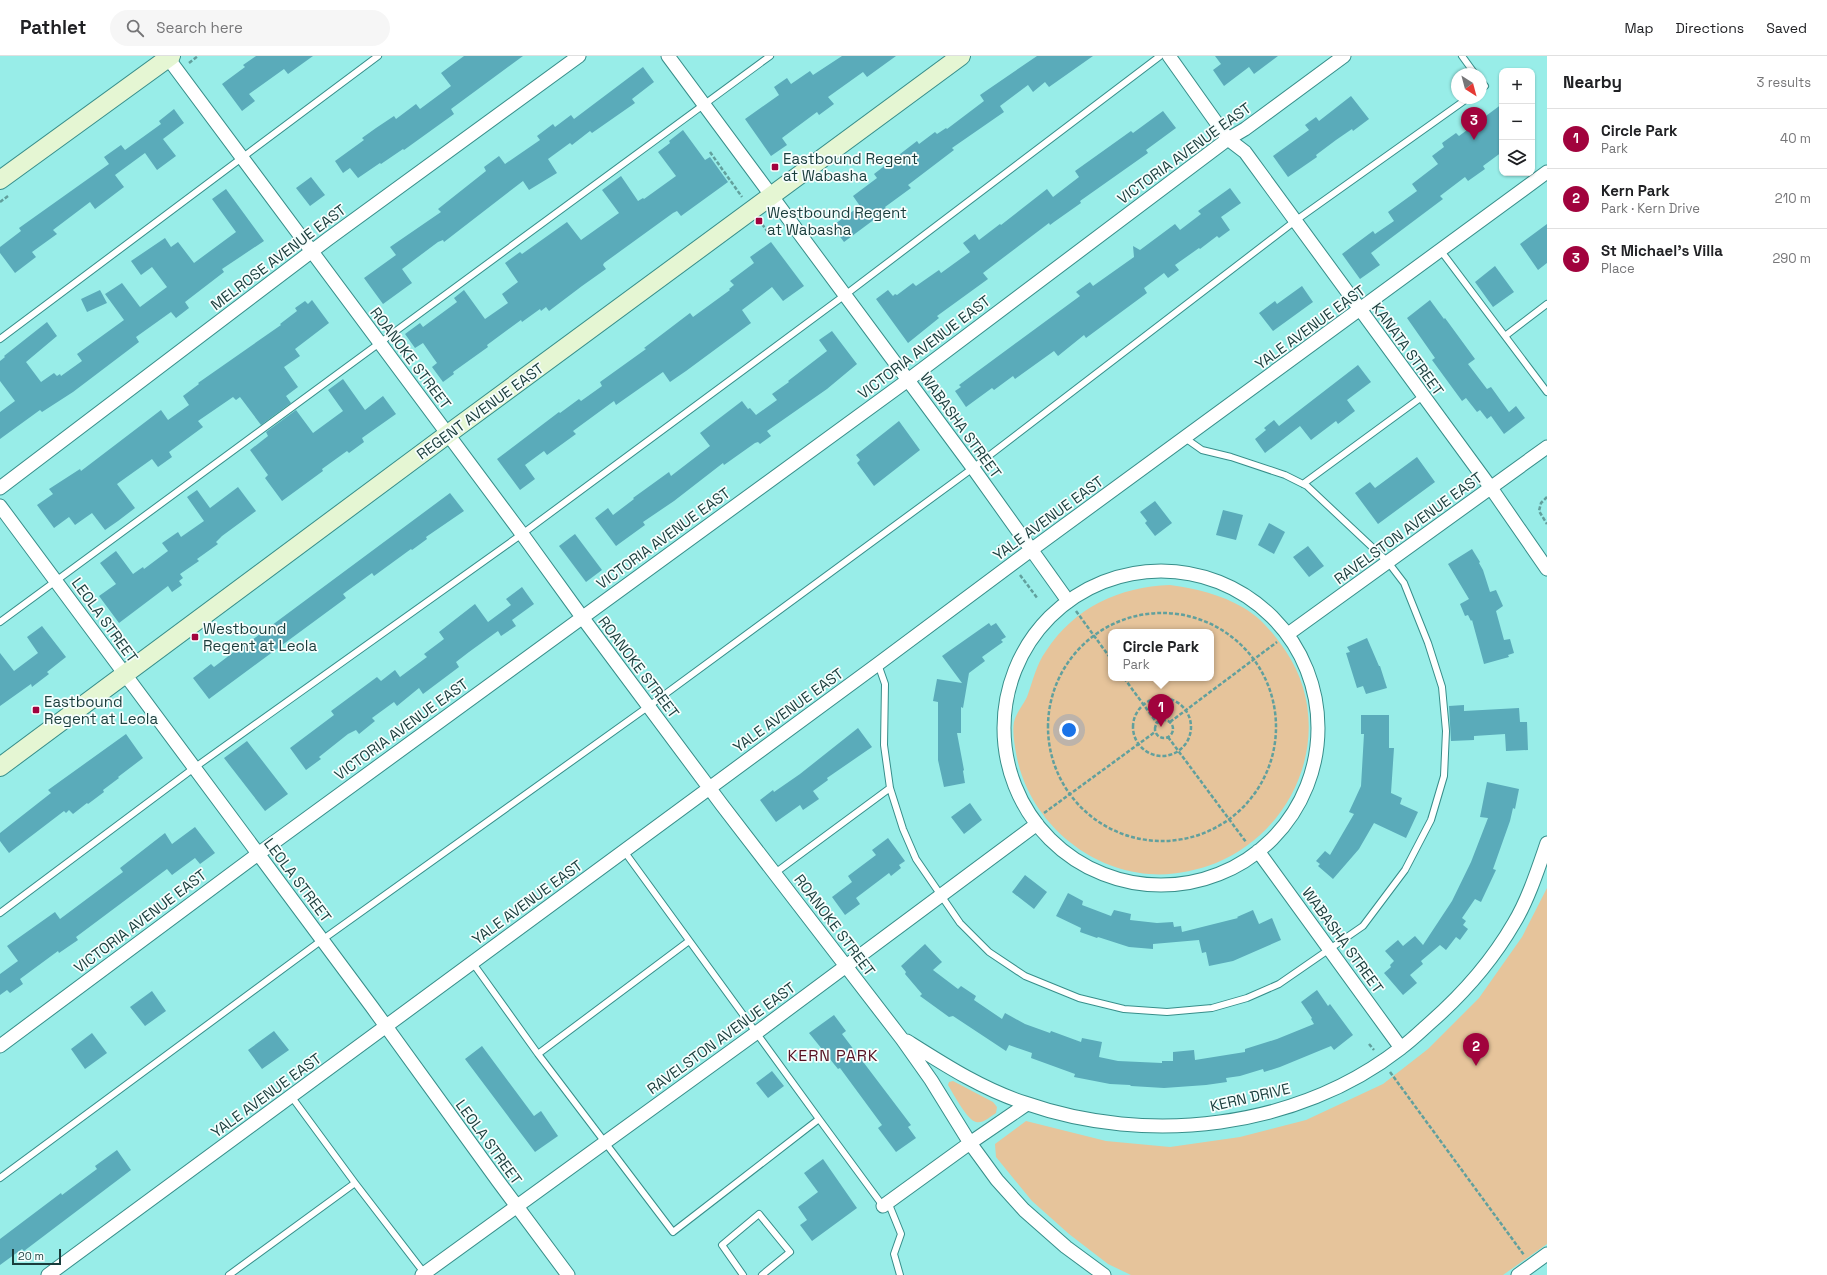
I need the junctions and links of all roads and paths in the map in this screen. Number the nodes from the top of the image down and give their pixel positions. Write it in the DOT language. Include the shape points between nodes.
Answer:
graph roads {
  1 [pos="378,56"];
  2 [pos="578,56"];
  3 [pos="668,56"];
  4 [pos="770,56"];
  5 [pos="961,56"];
  6 [pos="1160,56"];
  7 [pos="1169,56"];
  8 [pos="1344,56"];
  9 [pos="1462,56"];
  10 [pos="169,57"];
  11 [pos="1471,68"];
  12 [pos="1460,104"];
  13 [pos="704,105"];
  14 [pos="1228,139"];
  15 [pos="710,152"];
  16 [pos="241,157"];
  17 [pos="1547,172"];
  18 [pos="0,180"];
  19 [pos="772,196"];
  20 [pos="752,211"];
  21 [pos="1295,221"];
  22 [pos="770,235"];
  23 [pos="312,251"];
  24 [pos="1441,251"];
  25 [pos="845,295"];
  26 [pos="1547,304"];
  27 [pos="1360,310"];
  28 [pos="1505,336"];
  29 [pos="0,340"];
  30 [pos="380,343"];
  31 [pos="908,380"];
  32 [pos="1547,392"];
  33 [pos="1423,396"];
  34 [pos="448,434"];
  35 [pos="1185,438"];
  36 [pos="1547,447"];
  37 [pos="973,468"];
  38 [pos="1303,484"];
  39 [pos="0,488"];
  40 [pos="1491,488"];
  41 [pos="1547,497"];
  42 [pos="0,506"];
  43 [pos="1547,524"];
  44 [pos="522,534"];
  45 [pos="1031,550"];
  46 [pos="1388,562"];
  47 [pos="1547,569"];
  48 [pos="56,581"];
  49 [pos="1068,601"];
  50 [pos="582,617"];
  51 [pos="0,622"];
  52 [pos="1288,634"];
  53 [pos="1094,635"];
  54 [pos="1108,655"];
  55 [pos="1254,659"];
  56 [pos="878,664"];
  57 [pos="125,675"];
  58 [pos="1126,681"];
  59 [pos="1144,704"];
  60 [pos="649,706"];
  61 [pos="1186,710"];
  62 [pos="1170,722"];
  63 [pos="1157,723"];
  64 [pos="1155,732"];
  65 [pos="1168,737"];
  66 [pos="1138,744"];
  67 [pos="1179,752"];
  68 [pos="0,767"];
  69 [pos="194,768"];
  70 [pos="709,787"];
  71 [pos="890,788"];
  72 [pos="1069,795"];
  73 [pos="1230,819"];
  74 [pos="1036,822"];
  75 [pos="1547,843"];
  76 [pos="624,851"];
  77 [pos="1256,852"];
  78 [pos="258,854"];
  79 [pos="775,873"];
  80 [pos="940,895"];
  81 [pos="0,912"];
  82 [pos="322,940"];
  83 [pos="689,941"];
  84 [pos="1331,950"];
  85 [pos="472,962"];
  86 [pos="845,966"];
  87 [pos="385,1026"];
  88 [pos="756,1033"];
  89 [pos="902,1039"];
  90 [pos="1369,1044"];
  91 [pos="0,1046"];
  92 [pos="1401,1048"];
  93 [pos="538,1054"];
  94 [pos="1382,1061"];
  95 [pos="290,1096"];
  96 [pos="1027,1104"];
  97 [pos="819,1118"];
  98 [pos="605,1142"];
  99 [pos="970,1142"];
  100 [pos="0,1178"];
  101 [pos="354,1183"];
  102 [pos="886,1204"];
  103 [pos="516,1206"];
  104 [pos="1547,1254"];
  105 [pos="1532,1265"];
  106 [pos="424,1274"];
  107 [pos="48,1275"];
  108 [pos="229,1275"];
  109 [pos="568,1275"];
  110 [pos="743,1275"];
  111 [pos="762,1275"];
  112 [pos="900,1275"];
  113 [pos="1104,1275"];
  114 [pos="1518,1275"];
  1 -- 16 [label="lane"];
  2 -- 23 [label="street, MELROSE AVENUE EAST"];
  3 -- 13 [label="street, WABASHA STREET"];
  4 -- 13 [label="lane"];
  5 -- 19 [label="street, REGENT AVENUE EAST"];
  6 -- 25 [label="lane"];
  7 -- 14 [label="street, KANATA STREET"];
  8 -- 14 [label="street, VICTORIA AVENUE EAST"];
  9 -- 11 [label="lane"];
  10 -- 16 [label="street, ROANOKE STREET"];
  10 -- 18 [label="street"];
  12 -- 21 [label="lane"];
  13 -- 19 [label="street, WABASHA STREET"];
  13 -- 30 [label="lane"];
  14 -- 21 [label="street, KANATA STREET" via="1245,152"];
  14 -- 31 [label="street, VICTORIA AVENUE EAST"];
  15 -- 20 [label="path"];
  16 -- 23 [label="street, ROANOKE STREET"];
  16 -- 29 [label="lane"];
  17 -- 24 [label="street, YALE AVENUE EAST"];
  19 -- 20 [label="street, REGENT AVENUE EAST"];
  19 -- 25 [label="street, WABASHA STREET"];
  20 -- 22 [label="path"];
  20 -- 34 [label="street, REGENT AVENUE EAST"];
  21 -- 27 [label="street, KANATA STREET"];
  21 -- 37 [label="lane"];
  23 -- 30 [label="street, ROANOKE STREET"];
  23 -- 39 [label="street, MELROSE AVENUE EAST"];
  24 -- 27 [label="street, YALE AVENUE EAST"];
  24 -- 28 [label="lane"];
  25 -- 31 [label="street, WABASHA STREET"];
  25 -- 44 [label="lane"];
  26 -- 28 [label="lane"];
  27 -- 33 [label="street, KANATA STREET"];
  27 -- 35 [label="street, YALE AVENUE EAST"];
  28 -- 32 [label="lane"];
  30 -- 34 [label="street, ROANOKE STREET"];
  30 -- 48 [label="lane"];
  31 -- 37 [label="street, WABASHA STREET"];
  31 -- 50 [label="street, VICTORIA AVENUE EAST"];
  33 -- 38 [label="lane"];
  33 -- 40 [label="street, KANATA STREET"];
  34 -- 44 [label="street, ROANOKE STREET"];
  34 -- 57 [label="street, REGENT AVENUE EAST"];
  35 -- 38 [label="lane" via="1202,450 1231,457"];
  35 -- 45 [label="street, YALE AVENUE EAST"];
  36 -- 40 [label="street, RAVELSTON AVENUE EAST"];
  37 -- 45 [label="street, WABASHA STREET"];
  37 -- 60 [label="lane"];
  38 -- 46 [label="lane"];
  40 -- 46 [label="street, RAVELSTON AVENUE EAST"];
  40 -- 47 [label="street, KANATA STREET"];
  41 -- 43 [label="path" via="1541,503 1539,511"];
  42 -- 48 [label="street, LEOLA STREET"];
  44 -- 50 [label="street, ROANOKE STREET"];
  44 -- 69 [label="lane"];
  45 -- 49 [label="street, WABASHA STREET"];
  45 -- 56 [label="street, YALE AVENUE EAST"];
  46 -- 52 [label="street, RAVELSTON AVENUE EAST"];
  46 -- 84 [label="lane" via="1404,583 1442,687 1446,731 1444,776 1431,820 1405,870 1363,926"];
  48 -- 51 [label="lane"];
  48 -- 57 [label="street, LEOLA STREET"];
  49 -- 52 [label="street" via="1095,586 1124,575 1154,571 1185,572 1215,580 1243,593 1267,611"];
  49 -- 53 [label="path"];
  49 -- 74 [label="street" via="1048,620 1023,654 1012,679 1006,706 1005,734 1008,761 1016,788"];
  50 -- 60 [label="street, ROANOKE STREET"];
  50 -- 78 [label="street, VICTORIA AVENUE EAST"];
  52 -- 55 [label="path"];
  52 -- 77 [label="street" via="1302,658 1313,685 1318,713 1316,756 1308,783 1296,808 1279,831"];
  53 -- 54 [label="path"];
  53 -- 55 [label="path" via="1135,616 1179,614 1194,617 1221,629"];
  53 -- 72 [label="path" via="1072,656 1064,668 1048,710 1050,754"];
  55 -- 61 [label="path"];
  55 -- 73 [label="path" via="1273,700 1275,744 1260,786"];
  56 -- 70 [label="street, YALE AVENUE EAST"];
  56 -- 71 [label="lane" via="885,684 884,745"];
  57 -- 68 [label="street, REGENT AVENUE EAST"];
  57 -- 69 [label="street, LEOLA STREET"];
  58 -- 59 [label="path"];
  59 -- 61 [label="path" via="1149,700 1162,698 1176,701"];
  59 -- 63 [label="path"];
  59 -- 66 [label="path" via="1133,720 1133,733"];
  60 -- 70 [label="street, ROANOKE STREET"];
  60 -- 82 [label="lane"];
  61 -- 62 [label="path"];
  61 -- 67 [label="path" via="1192,729 1188,742"];
  62 -- 63 [label="path" via="1162,720"];
  62 -- 65 [label="path" via="1173,730"];
  63 -- 64 [label="path"];
  64 -- 65 [label="path" via="1162,738"];
  64 -- 66 [label="path"];
  65 -- 67 [label="path"];
  66 -- 67 [label="path" via="1150,754 1157,756 1164,757"];
  66 -- 72 [label="path"];
  67 -- 73 [label="path"];
  69 -- 78 [label="street, LEOLA STREET"];
  69 -- 81 [label="lane"];
  70 -- 76 [label="street, YALE AVENUE EAST"];
  70 -- 79 [label="street, ROANOKE STREET"];
  71 -- 79 [label="lane"];
  71 -- 80 [label="lane" via="916,859"];
  72 -- 73 [label="path" via="1102,825 1129,837 1144,840 1174,841 1189,838 1203,834"];
  72 -- 74 [label="path"];
  73 -- 77 [label="path"];
  74 -- 77 [label="street" via="1055,843 1076,859 1098,871 1136,882 1161,884 1200,879 1225,871"];
  74 -- 80 [label="street, RAVELSTON AVENUE EAST"];
  75 -- 92 [label="street, KERN DRIVE" via="1515,922 1484,969 1459,997"];
  76 -- 83 [label="lane"];
  76 -- 85 [label="street, YALE AVENUE EAST"];
  77 -- 84 [label="street, WABASHA STREET"];
  78 -- 82 [label="street, LEOLA STREET"];
  78 -- 91 [label="street, VICTORIA AVENUE EAST"];
  79 -- 86 [label="street, ROANOKE STREET"];
  80 -- 84 [label="lane" via="960,923 989,952 1025,976 1079,998 1124,1009 1167,1012 1212,1008 1279,984"];
  80 -- 86 [label="street, RAVELSTON AVENUE EAST"];
  82 -- 87 [label="street, LEOLA STREET"];
  82 -- 100 [label="lane"];
  83 -- 88 [label="lane"];
  83 -- 93 [label="lane"];
  84 -- 92 [label="street, WABASHA STREET"];
  85 -- 87 [label="street, YALE AVENUE EAST"];
  85 -- 93 [label="lane"];
  86 -- 88 [label="street, RAVELSTON AVENUE EAST"];
  86 -- 89 [label="street, ROANOKE STREET"];
  87 -- 95 [label="street, YALE AVENUE EAST"];
  87 -- 103 [label="street, LEOLA STREET"];
  88 -- 97 [label="lane"];
  88 -- 98 [label="street, RAVELSTON AVENUE EAST"];
  89 -- 96 [label="street, KERN DRIVE" via="988,1089"];
  89 -- 99 [label="street, ROANOKE STREET"];
  90 -- 94 [label="path"];
  92 -- 94 [label="street, KERN DRIVE"];
  93 -- 98 [label="lane"];
  94 -- 96 [label="street, KERN DRIVE" via="1336,1087 1284,1108 1222,1121 1171,1127 1122,1125"];
  94 -- 105 [label="path"];
  95 -- 101 [label="lane"];
  95 -- 107 [label="street, YALE AVENUE EAST"];
  96 -- 99 [label="street"];
  97 -- 98 [label="lane" via="673,1232"];
  97 -- 102 [label="lane"];
  98 -- 103 [label="street, RAVELSTON AVENUE EAST"];
  99 -- 102 [label="street"];
  99 -- 113 [label="street, ROANOKE STREET" via="997,1180 1024,1210 1066,1247"];
  101 -- 106 [label="lane"];
  101 -- 108 [label="lane"];
  102 -- 112 [label="lane" via="901,1234 894,1254"];
  103 -- 106 [label="street, RAVELSTON AVENUE EAST"];
  103 -- 109 [label="street, LEOLA STREET"];
  104 -- 105 [label="street"];
  105 -- 114 [label="street"];
  110 -- 111 [label="lane" via="722,1245 759,1214 790,1252"];
}
